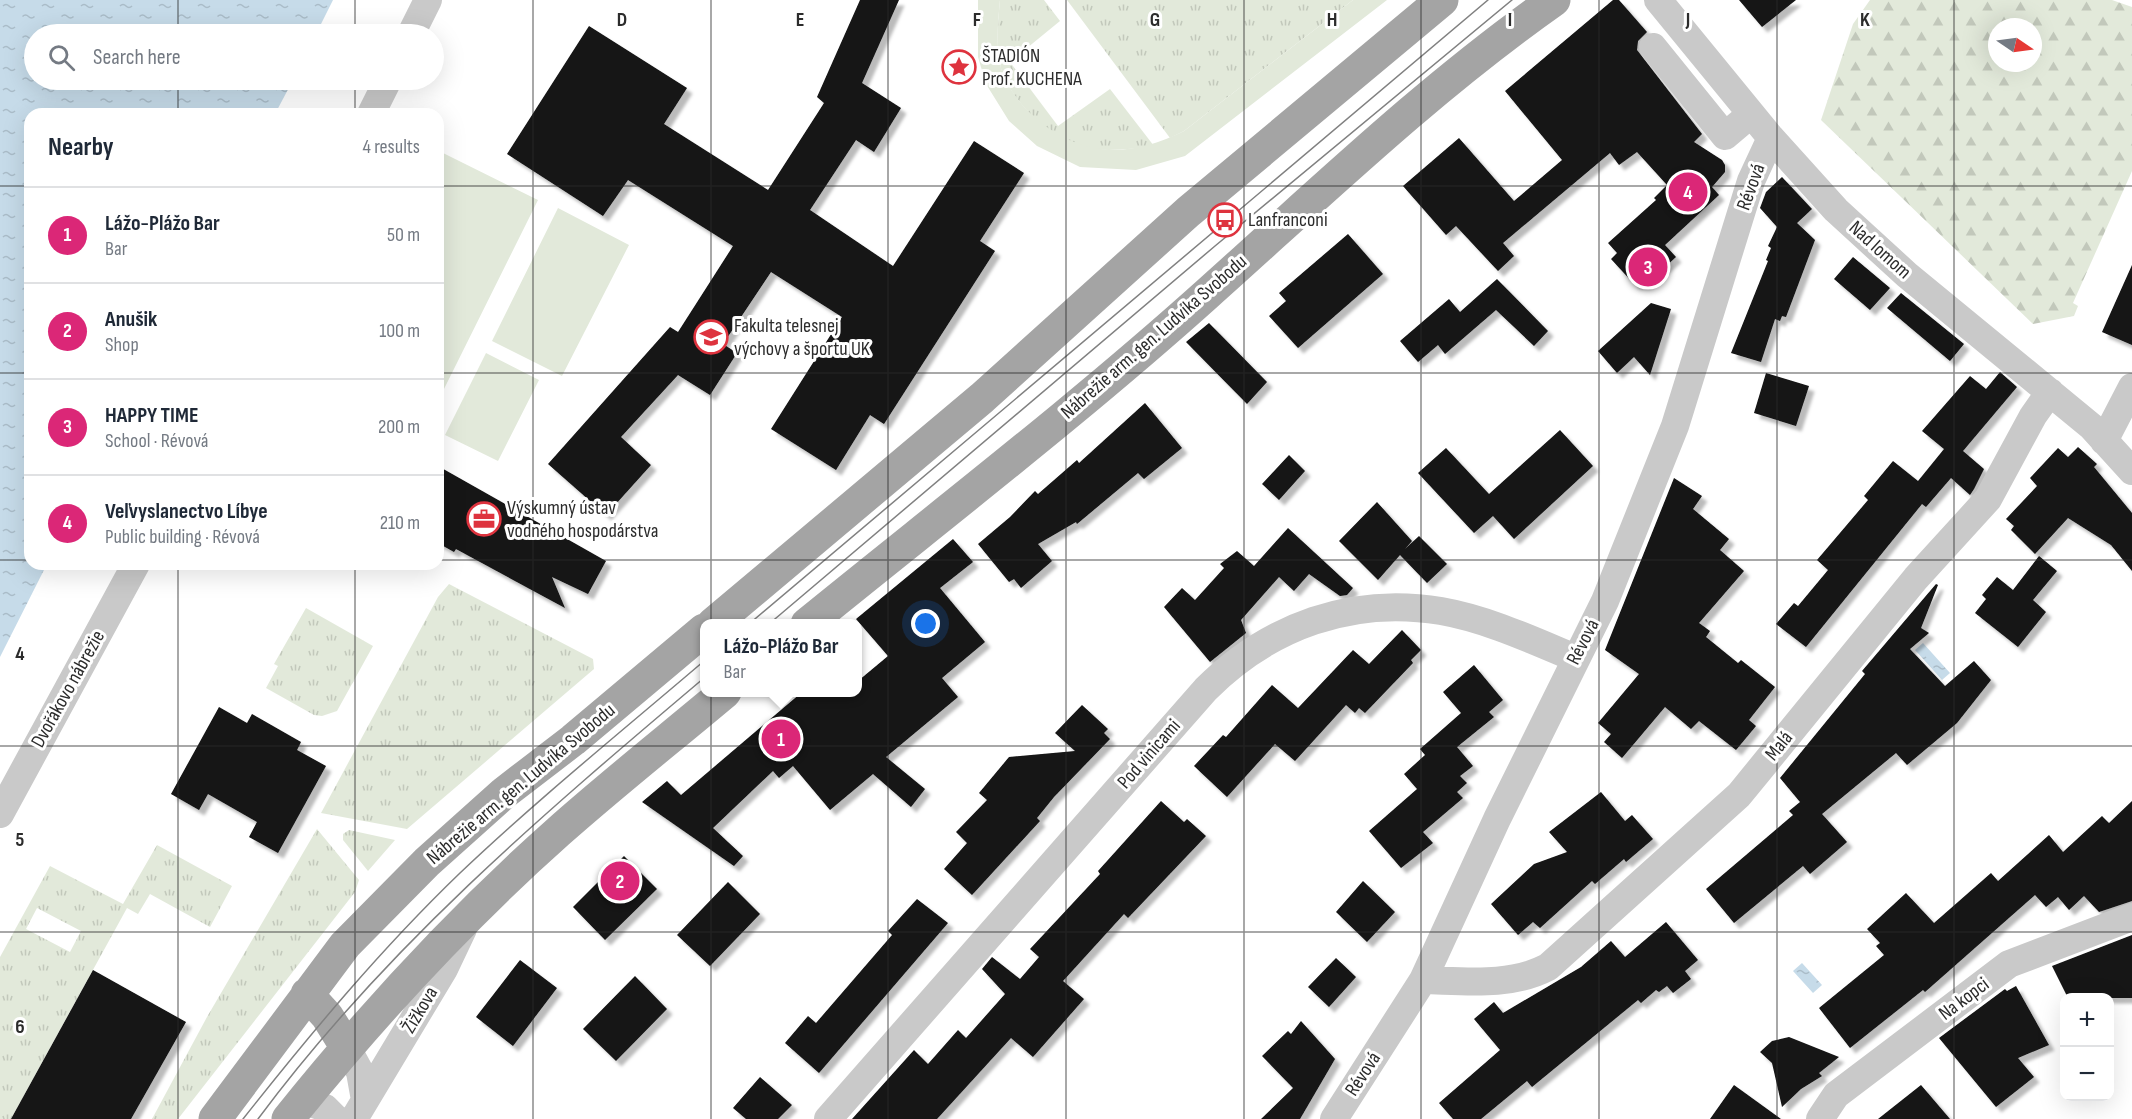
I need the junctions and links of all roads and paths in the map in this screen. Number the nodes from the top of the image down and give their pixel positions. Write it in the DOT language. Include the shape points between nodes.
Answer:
graph roads {
  1 [pos="428,0"];
  2 [pos="1442,0"];
  3 [pos="1554,0"];
  4 [pos="1658,0"];
  5 [pos="416,24"];
  6 [pos="1653,47"];
  7 [pos="383,90"];
  8 [pos="374,108"];
  9 [pos="1751,114"];
  10 [pos="1771,138"];
  11 [pos="2132,387"];
  12 [pos="2050,392"];
  13 [pos="2104,441"];
  14 [pos="2132,471"];
  15 [pos="133,570"];
  16 [pos="719,619"];
  17 [pos="813,619"];
  18 [pos="700,634"];
  19 [pos="1575,658"];
  20 [pos="720,697"];
  21 [pos="0,814"];
  22 [pos="469,917"];
  23 [pos="2132,917"];
  24 [pos="1423,980"];
  25 [pos="307,994"];
  26 [pos="419,1024"];
  27 [pos="356,1037"];
  28 [pos="295,1109"];
  29 [pos="359,1109"];
  30 [pos="215,1119"];
  31 [pos="336,1119"];
  32 [pos="828,1119"];
  33 [pos="1334,1119"];
  34 [pos="1820,1119"];
  1 -- 5 [label="street"];
  2 -- 16 [label="main road" via="1188,212 998,384"];
  3 -- 17 [label="main road, Nábrežie arm. gen. Ludvíka Svobodu" via="1347,165 1208,294"];
  4 -- 9 [label="street, Nad lomom"];
  6 -- 9 [label="street" via="1725,136"];
  7 -- 8 [label="street"];
  9 -- 10 [label="street, Nad lomom"];
  10 -- 12 [label="street, Nad lomom" via="1836,210 1906,275"];
  10 -- 19 [label="street, Révová" via="1751,181 1664,456 1613,582"];
  11 -- 13 [label="street"];
  12 -- 13 [label="street, Nad lomom"];
  12 -- 24 [label="street, Malá" via="1988,499 1916,578 1718,816 1548,968 1521,978"];
  13 -- 14 [label="street, Nad lomom"];
  15 -- 21 [label="street, Dvořákovo nábrežie"];
  18 -- 25 [label="main road, Nábrežie arm. gen. Ludvíka Svobodu" via="504,793 427,862 345,945"];
  19 -- 24 [label="street, Révová"];
  19 -- 32 [label="street, Pod vinicami" via="1488,624 1406,607 1342,613 1261,643 1206,689"];
  20 -- 22 [label="main road" via="558,833"];
  22 -- 26 [label="street, Žižkova"];
  22 -- 27 [label="main road"];
  23 -- 34 [label="street, Na kopci" via="2009,964 1836,1095"];
  24 -- 33 [label="street, Révová"];
  25 -- 27 [label="main road" via="327,1016"];
  25 -- 30 [label="main road, Nábrežie arm. gen. Ludvíka Svobodu"];
  26 -- 27 [label="street"];
  26 -- 29 [label="street, Žižkova"];
  27 -- 28 [label="main road"];
  27 -- 29 [label="street, Žižkova"];
  28 -- 31 [label="street" via="326,1108"];
}
